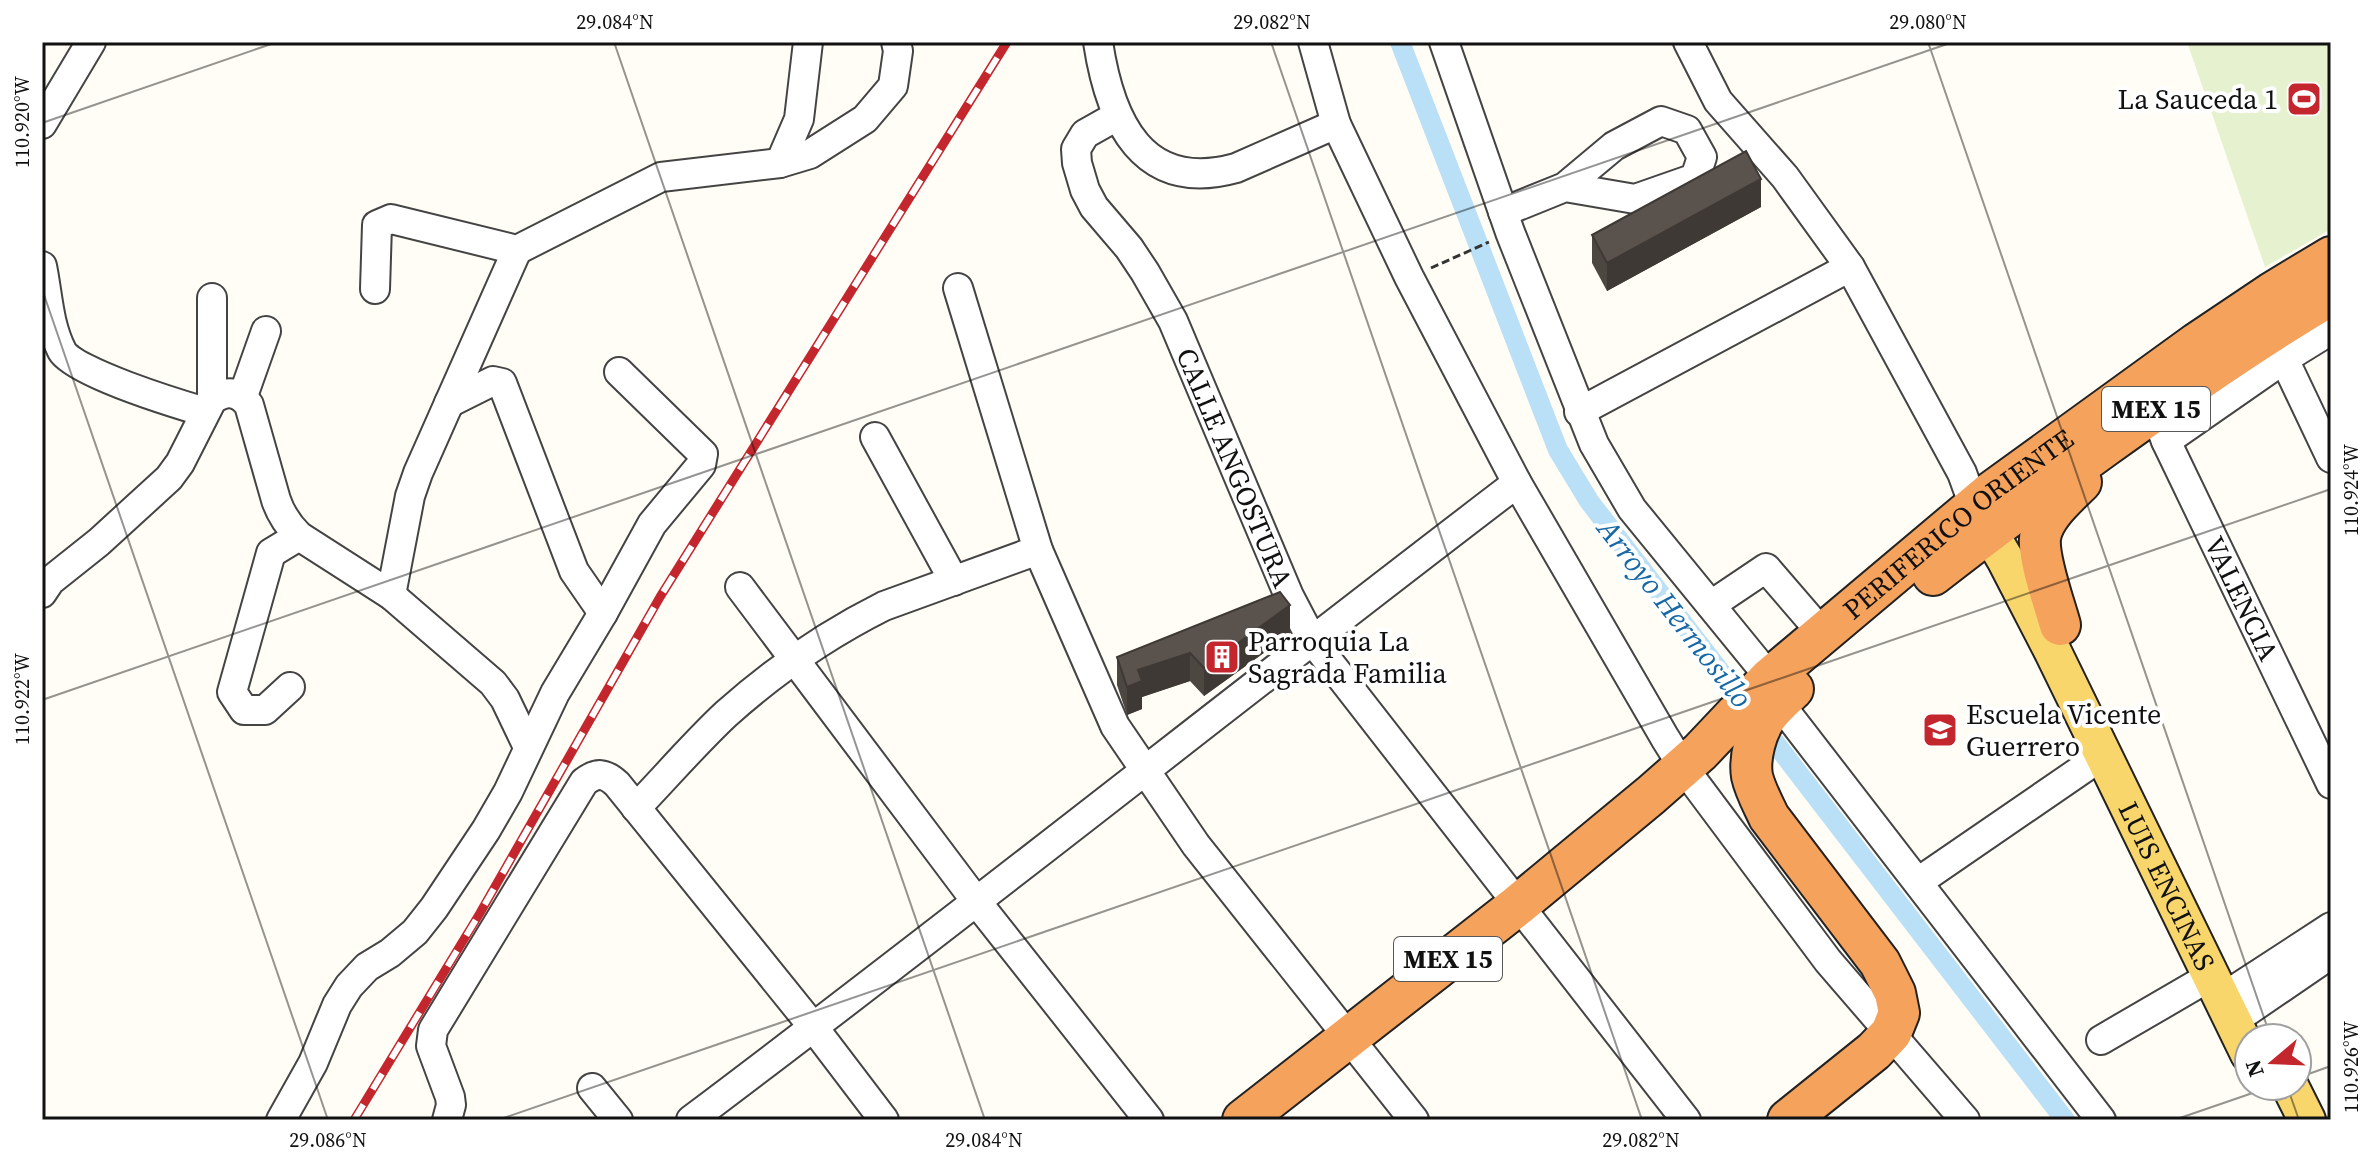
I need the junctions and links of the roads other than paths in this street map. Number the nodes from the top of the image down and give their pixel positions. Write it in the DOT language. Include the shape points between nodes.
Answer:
graph roads {
  1 [pos="808,42"];
  2 [pos="896,42"];
  3 [pos="1098,42"];
  4 [pos="1313,42"];
  5 [pos="1444,42"];
  6 [pos="1688,42"];
  7 [pos="84,44"];
  8 [pos="1117,116"];
  9 [pos="42,124"];
  10 [pos="1336,124"];
  11 [pos="780,163"];
  12 [pos="1565,187"];
  13 [pos="1503,212"];
  14 [pos="517,250"];
  15 [pos="2331,257"];
  16 [pos="42,266"];
  17 [pos="1850,267"];
  18 [pos="958,288"];
  19 [pos="375,289"];
  20 [pos="2331,295"];
  21 [pos="212,298"];
  22 [pos="2331,330"];
  23 [pos="266,331"];
  24 [pos="2284,359"];
  25 [pos="619,372"];
  26 [pos="243,396"];
  27 [pos="449,403"];
  28 [pos="208,406"];
  29 [pos="1579,412"];
  30 [pos="2152,425"];
  31 [pos="875,437"];
  32 [pos="2331,458"];
  33 [pos="1517,483"];
  34 [pos="1984,505"];
  35 [pos="299,536"];
  36 [pos="1038,550"];
  37 [pos="954,581"];
  38 [pos="740,587"];
  39 [pos="42,593"];
  40 [pos="391,595"];
  41 [pos="1289,596"];
  42 [pos="1711,605"];
  43 [pos="1261,608"];
  44 [pos="603,613"];
  45 [pos="2060,625"];
  46 [pos="1822,633"];
  47 [pos="1312,640"];
  48 [pos="794,660"];
  49 [pos="1123,671"];
  50 [pos="1095,683"];
  51 [pos="290,687"];
  52 [pos="1757,710"];
  53 [pos="528,747"];
  54 [pos="2103,755"];
  55 [pos="1683,767"];
  56 [pos="1145,772"];
  57 [pos="2331,784"];
  58 [pos="636,808"];
  59 [pos="1918,882"];
  60 [pos="976,901"];
  61 [pos="1518,905"];
  62 [pos="2331,927"];
  63 [pos="2331,954"];
  64 [pos="2238,1004"];
  65 [pos="814,1028"];
  66 [pos="1891,1033"];
  67 [pos="1348,1036"];
  68 [pos="2101,1040"];
  69 [pos="592,1088"];
  70 [pos="2298,1102"];
  71 [pos="281,1120"];
  72 [pos="447,1120"];
  73 [pos="618,1120"];
  74 [pos="691,1120"];
  75 [pos="884,1120"];
  76 [pos="1149,1120"];
  77 [pos="1243,1120"];
  78 [pos="1414,1120"];
  79 [pos="1686,1120"];
  80 [pos="1788,1120"];
  81 [pos="1965,1120"];
  82 [pos="2101,1120"];
  83 [pos="2307,1120"];
  1 -- 11 [label="street" via="799,119"];
  2 -- 11 [label="street" via="893,86 865,119 810,154"];
  3 -- 8 [label="street"];
  4 -- 10 [label="street"];
  5 -- 13 [label="street"];
  6 -- 17 [label="street" via="1718,101 1785,177"];
  7 -- 9 [label="street"];
  8 -- 10 [label="street" via="1147,154 1186,174 1236,168"];
  8 -- 41 [label="street, CALLE ANGOSTURA" via="1085,134 1076,149 1085,190 1129,248 1173,321"];
  10 -- 33 [label="street"];
  11 -- 14 [label="street" via="661,177"];
  12 -- 13 [label="street"];
  13 -- 29 [label="street"];
  14 -- 19 [label="street" via="391,219 377,225"];
  14 -- 27 [label="street"];
  15 -- 34 [label="highway, PERIFERICO ORIENTE / MEX 15" via="2197,343"];
  16 -- 28 [label="street" via="49,318 64,355 116,383"];
  17 -- 29 [label="street"];
  17 -- 34 [label="street"];
  18 -- 36 [label="street"];
  20 -- 30 [label="highway, PERIFERICO ORIENTE / MEX 15" via="2214,368"];
  21 -- 28 [label="street"];
  22 -- 24 [label="street"];
  23 -- 26 [label="street"];
  24 -- 30 [label="street"];
  24 -- 32 [label="street"];
  25 -- 44 [label="street" via="703,454 701,465 652,524"];
  26 -- 28 [label="street" via="221,394"];
  26 -- 35 [label="street" via="281,513"];
  27 -- 40 [label="street" via="410,496"];
  27 -- 44 [label="street" via="493,381 502,383 574,571"];
  28 -- 39 [label="street" via="169,478"];
  29 -- 42 [label="street" via="1632,509"];
  30 -- 34 [label="highway, PERIFERICO ORIENTE / MEX 15"];
  30 -- 45 [label="highway" via="2049,517 2040,536"];
  30 -- 57 [label="street, VALENCIA"];
  31 -- 37 [label="street"];
  33 -- 47 [label="street"];
  33 -- 55 [label="street"];
  34 -- 45 [label="main road" via="2020,545"];
  34 -- 46 [label="highway, PERIFERICO ORIENTE / MEX 15"];
  34 -- 52 [label="highway, PERIFERICO ORIENTE / MEX 15" via="1794,688"];
  34 -- 54 [label="main road, LUIS ENCINAS" via="2005,559"];
  35 -- 40 [label="street"];
  35 -- 51 [label="street" via="271,553 232,692 244,710 265,710"];
  36 -- 37 [label="street"];
  36 -- 50 [label="street"];
  37 -- 48 [label="street" via="884,606"];
  38 -- 48 [label="street"];
  40 -- 53 [label="street" via="493,683"];
  41 -- 43 [label="street"];
  41 -- 47 [label="street, CALLE ANGOSTURA"];
  42 -- 46 [label="street" via="1766,568"];
  42 -- 52 [label="street"];
  44 -- 53 [label="street"];
  45 -- 64 [label="main road"];
  46 -- 52 [label="highway, PERIFERICO ORIENTE / MEX 15"];
  47 -- 56 [label="street"];
  47 -- 61 [label="street, CALLE ANGOSTURA"];
  48 -- 58 [label="street" via="727,713"];
  48 -- 60 [label="street"];
  49 -- 50 [label="street"];
  50 -- 56 [label="street"];
  52 -- 55 [label="highway, MEX 15"];
  52 -- 59 [label="street"];
  52 -- 66 [label="highway" via="1752,775 1759,797 1890,980 1899,1013"];
  53 -- 71 [label="street" via="486,830 434,908 402,944 349,986"];
  54 -- 59 [label="street"];
  54 -- 64 [label="main road, LUIS ENCINAS"];
  55 -- 61 [label="highway, MEX 15"];
  55 -- 66 [label="street" via="1828,961"];
  56 -- 60 [label="street"];
  56 -- 67 [label="street" via="1196,845"];
  58 -- 65 [label="street"];
  58 -- 72 [label="street" via="609,777 592,775 584,782 433,1030 431,1046 450,1097"];
  59 -- 82 [label="street"];
  60 -- 65 [label="street"];
  60 -- 76 [label="street"];
  61 -- 67 [label="highway, MEX 15"];
  61 -- 79 [label="street, CALLE ANGOSTURA"];
  62 -- 64 [label="street"];
  63 -- 64 [label="street"];
  64 -- 68 [label="street"];
  65 -- 74 [label="street"];
  65 -- 75 [label="street"];
  66 -- 80 [label="highway"];
  66 -- 81 [label="street"];
  67 -- 77 [label="highway, MEX 15"];
  67 -- 78 [label="street"];
  69 -- 73 [label="street"];
  70 -- 83 [label="main road"];
}
